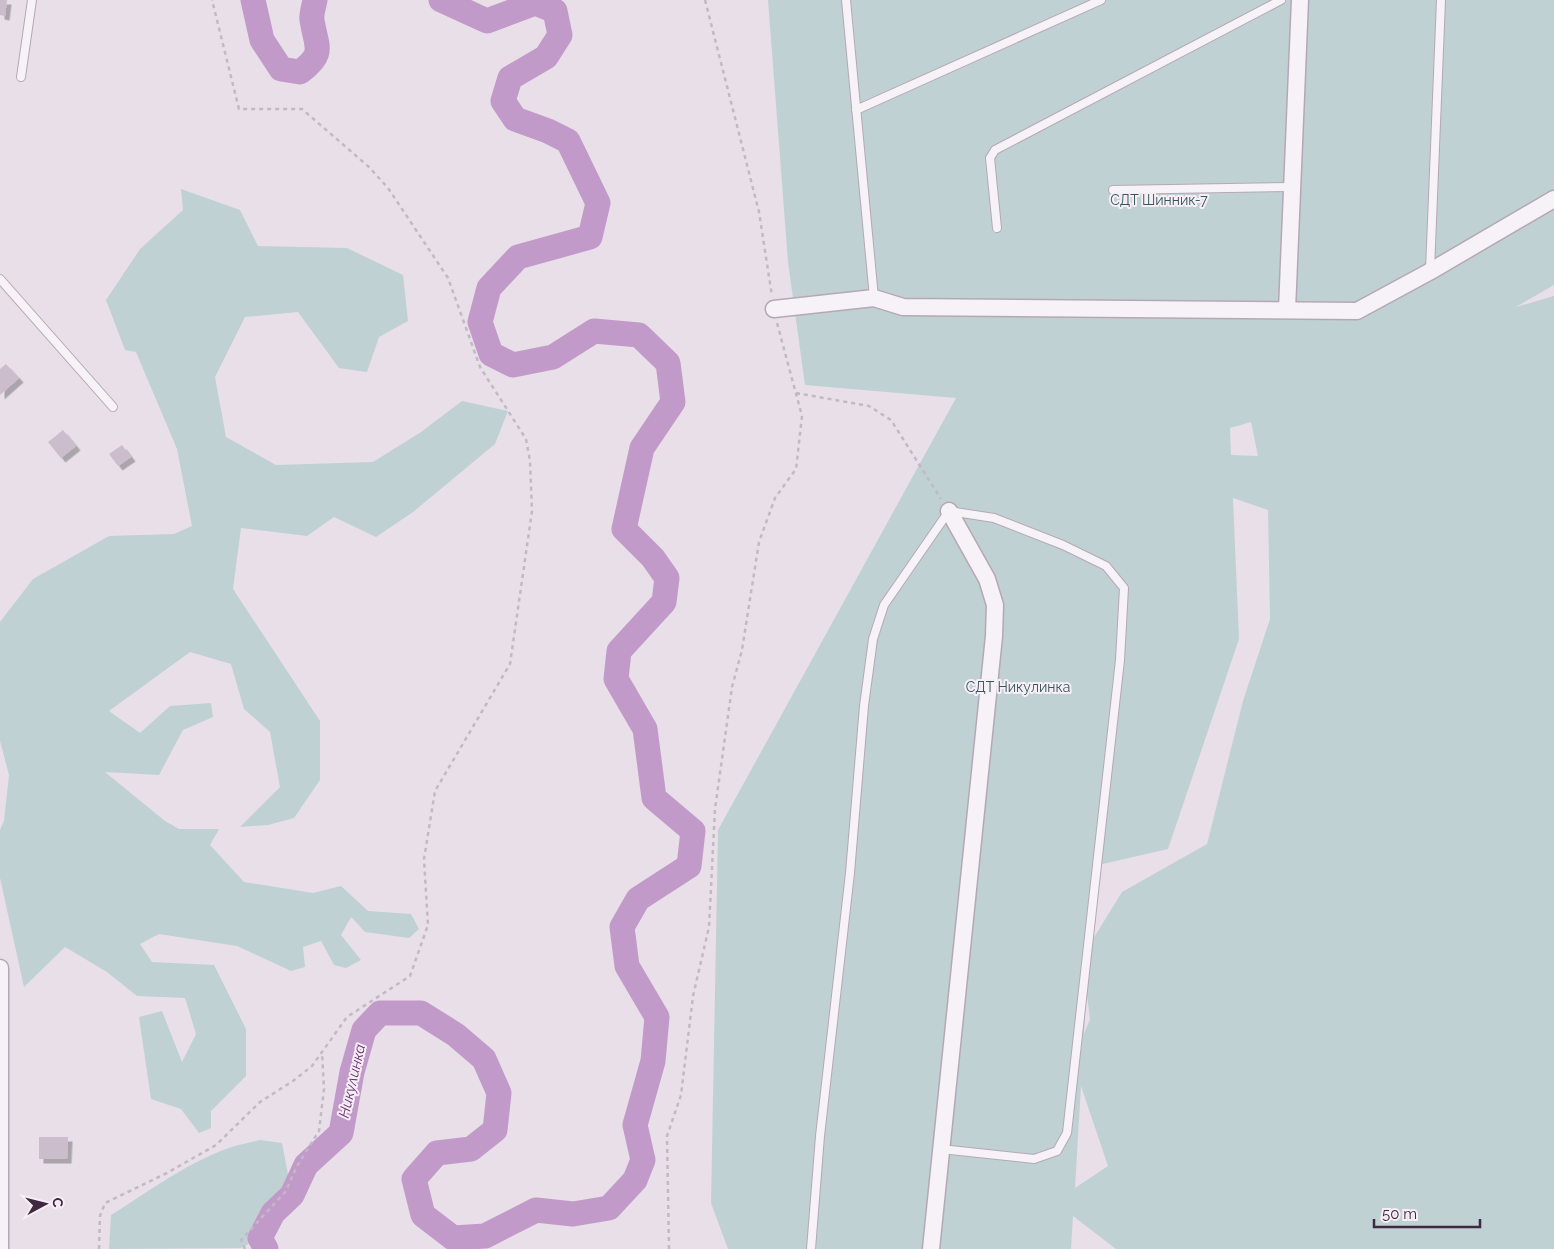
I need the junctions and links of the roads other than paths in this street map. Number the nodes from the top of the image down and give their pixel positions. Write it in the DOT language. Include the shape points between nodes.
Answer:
graph roads {
  1 [pos="32,0"];
  2 [pos="846,0"];
  3 [pos="1101,0"];
  4 [pos="1281,0"];
  5 [pos="1300,0"];
  6 [pos="1442,0"];
  7 [pos="21,77"];
  8 [pos="856,110"];
  9 [pos="1292,187"];
  10 [pos="1113,190"];
  11 [pos="1554,198"];
  12 [pos="997,228"];
  13 [pos="1430,272"];
  14 [pos="0,279"];
  15 [pos="874,298"];
  16 [pos="774,309"];
  17 [pos="1287,310"];
  18 [pos="113,407"];
  19 [pos="949,511"];
  20 [pos="0,968"];
  21 [pos="941,1149"];
  22 [pos="0,1249"];
  23 [pos="811,1249"];
  24 [pos="930,1249"];
  1 -- 7 [label="lane"];
  2 -- 8 [label="lane"];
  3 -- 8 [label="lane"];
  4 -- 12 [label="lane" via="995,150 990,158"];
  5 -- 9 [label="street"];
  6 -- 13 [label="lane"];
  8 -- 15 [label="lane"];
  9 -- 10 [label="lane"];
  9 -- 17 [label="street"];
  11 -- 13 [label="street"];
  13 -- 17 [label="street" via="1357,311"];
  14 -- 18 [label="lane"];
  15 -- 16 [label="street"];
  15 -- 17 [label="street" via="903,307"];
  19 -- 21 [label="street" via="987,579 995,605"];
  19 -- 21 [label="lane" via="994,518 1063,545 1106,566 1124,588 1120,660 1067,1133 1057,1151 1034,1159"];
  19 -- 23 [label="lane" via="884,605 873,639"];
  20 -- 22 [label="street"];
  21 -- 24 [label="street"];
}
